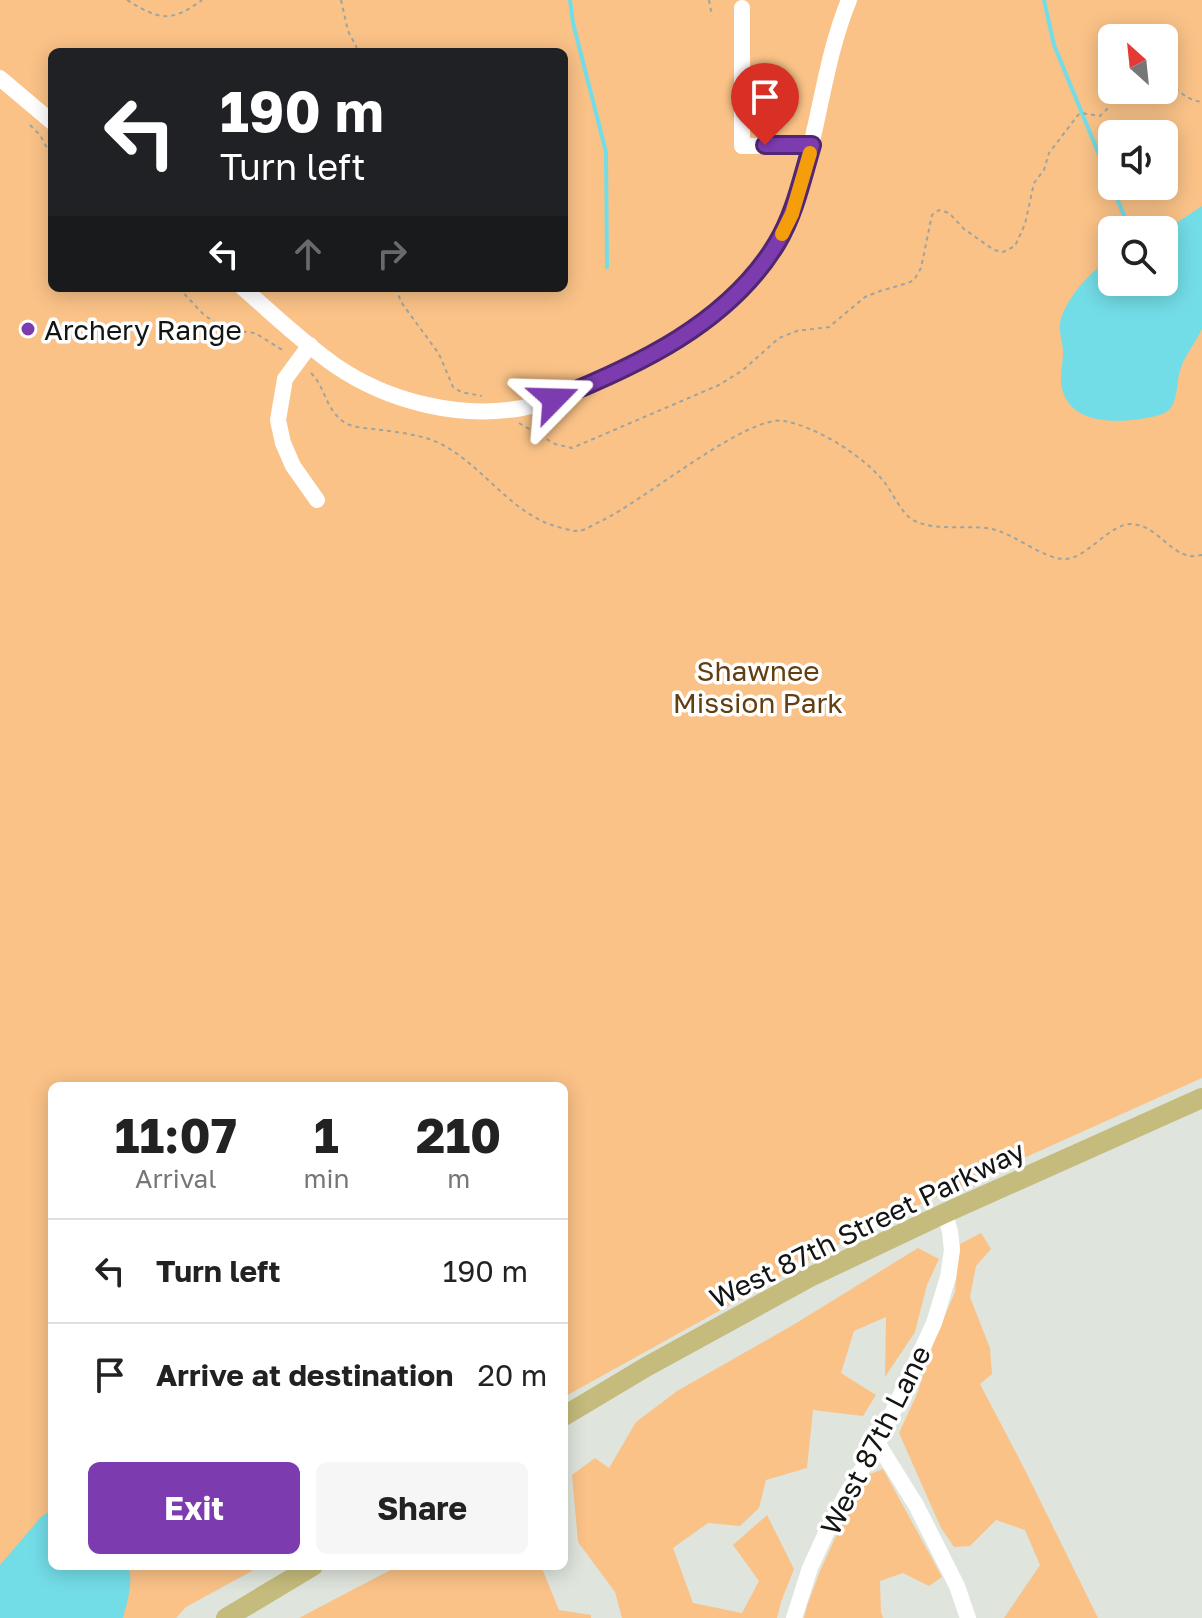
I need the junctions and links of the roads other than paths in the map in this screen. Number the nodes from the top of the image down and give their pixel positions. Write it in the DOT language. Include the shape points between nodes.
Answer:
graph roads {
  1 [pos="849,0"];
  2 [pos="742,8"];
  3 [pos="0,78"];
  4 [pos="48,119"];
  5 [pos="812,145"];
  6 [pos="248,292"];
  7 [pos="310,345"];
  8 [pos="317,500"];
  9 [pos="1202,1098"];
  10 [pos="945,1213"];
  11 [pos="568,1414"];
  12 [pos="878,1444"];
  13 [pos="306,1570"];
  14 [pos="226,1618"];
  15 [pos="794,1618"];
  16 [pos="968,1618"];
  1 -- 5 [label="street"];
  2 -- 5 [label="street" via="742,146"];
  3 -- 4 [label="street"];
  5 -- 7 [label="street" via="792,214 777,243 732,298 665,346 587,386 521,408 434,407 367,383"];
  6 -- 7 [label="street"];
  7 -- 8 [label="street" via="285,379 278,420 293,466"];
  9 -- 10 [label="main road, West 87th Street Parkway"];
  10 -- 11 [label="main road, West 87th Street Parkway" via="810,1277"];
  10 -- 12 [label="street, West 87th Lane" via="952,1250 941,1303"];
  12 -- 15 [label="street, West 87th Lane" via="827,1531"];
  12 -- 16 [label="street" via="930,1532"];
  13 -- 14 [label="main road"];
}
